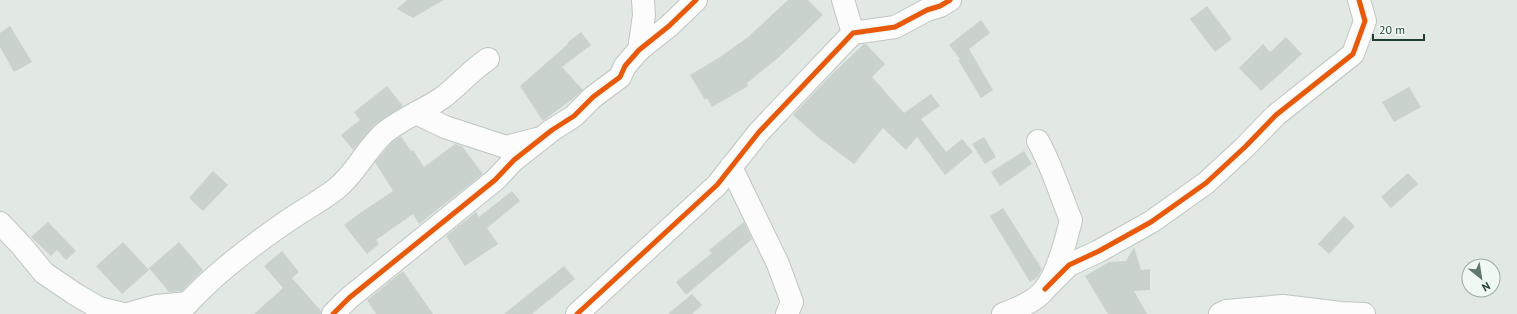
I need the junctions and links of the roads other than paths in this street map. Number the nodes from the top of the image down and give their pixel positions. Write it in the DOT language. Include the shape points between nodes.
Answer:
graph roads {
  1 [pos="643,0"];
  2 [pos="696,0"];
  3 [pos="843,0"];
  4 [pos="950,0"];
  5 [pos="1359,0"];
  6 [pos="853,33"];
  7 [pos="640,50"];
  8 [pos="488,60"];
  9 [pos="416,113"];
  10 [pos="542,138"];
  11 [pos="1038,141"];
  12 [pos="731,167"];
  13 [pos="0,223"];
  14 [pos="1045,289"];
  15 [pos="182,309"];
  16 [pos="124,314"];
  17 [pos="127,314"];
  18 [pos="333,314"];
  19 [pos="577,314"];
  20 [pos="787,314"];
  21 [pos="1004,314"];
  22 [pos="1220,314"];
  23 [pos="1364,314"];
  1 -- 7 [label="street"];
  2 -- 7 [label="street"];
  3 -- 6 [label="street"];
  4 -- 6 [label="street" via="895,27"];
  5 -- 14 [label="street" via="1365,21 1353,54 1276,114 1245,147 1206,182 1151,222 1069,265"];
  6 -- 12 [label="street" via="760,132"];
  7 -- 10 [label="street" via="625,66 620,77 574,116"];
  8 -- 9 [label="street" via="477,66 451,91"];
  9 -- 10 [label="street" via="445,127 506,147"];
  9 -- 15 [label="street" via="383,134 336,189 282,224 240,256 208,282"];
  10 -- 18 [label="street"];
  11 -- 14 [label="street" via="1051,165 1071,220 1056,268"];
  12 -- 19 [label="street" via="716,185"];
  12 -- 20 [label="street" via="778,264 792,302"];
  13 -- 16 [label="street" via="44,273 99,308"];
  14 -- 21 [label="street" via="1028,303"];
  15 -- 17 [label="street" via="156,306"];
  22 -- 23 [label="street" via="1226,311 1283,306"];
}
